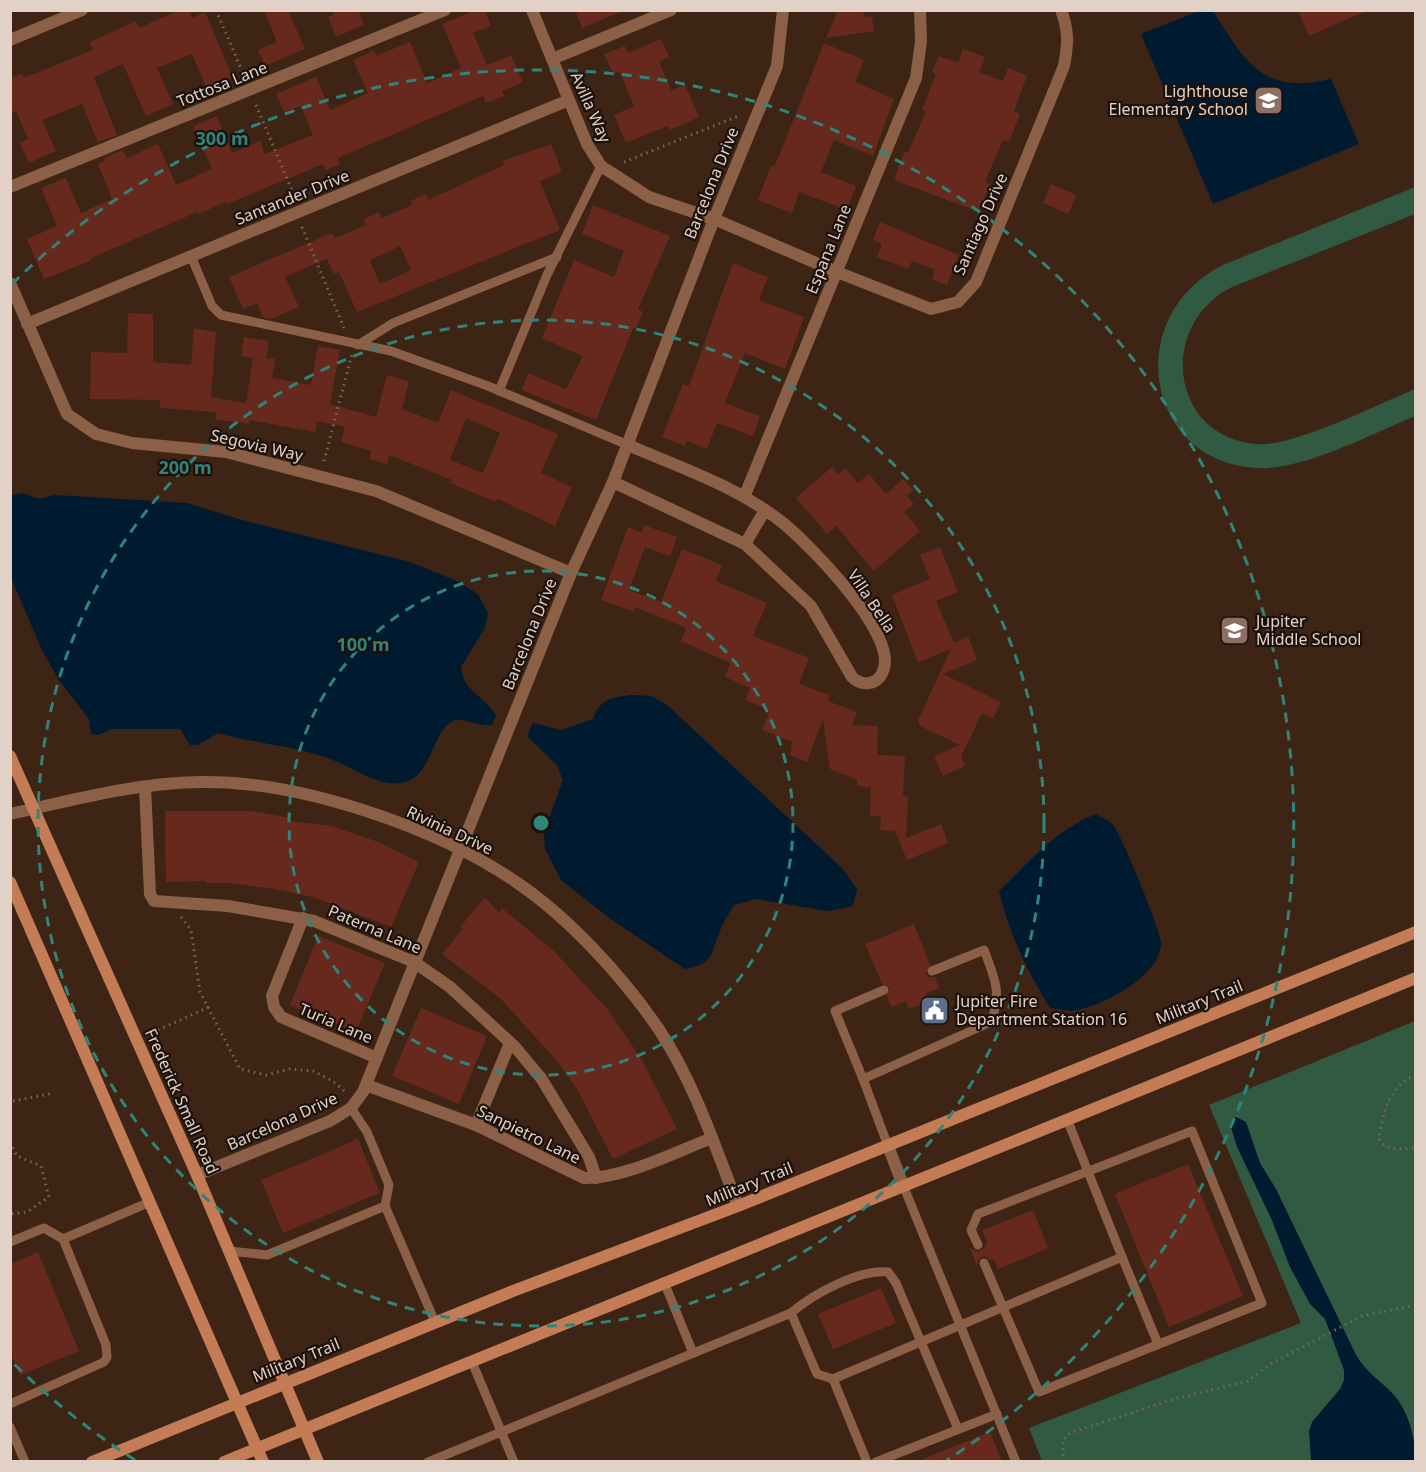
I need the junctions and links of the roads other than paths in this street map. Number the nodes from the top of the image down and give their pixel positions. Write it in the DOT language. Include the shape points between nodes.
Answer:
graph roads {
  1 [pos="82,10"];
  2 [pos="445,10"];
  3 [pos="532,10"];
  4 [pos="670,10"];
  5 [pos="783,10"];
  6 [pos="920,10"];
  7 [pos="1060,10"];
  8 [pos="10,40"];
  9 [pos="552,59"];
  10 [pos="569,100"];
  11 [pos="601,166"];
  12 [pos="10,187"];
  13 [pos="714,219"];
  14 [pos="191,256"];
  15 [pos="557,257"];
  16 [pos="837,272"];
  17 [pos="10,283"];
  18 [pos="27,324"];
  19 [pos="356,347"];
  20 [pos="499,390"];
  21 [pos="628,445"];
  22 [pos="613,483"];
  23 [pos="744,495"];
  24 [pos="765,510"];
  25 [pos="745,543"];
  26 [pos="571,573"];
  27 [pos="10,756"];
  28 [pos="145,787"];
  29 [pos="33,809"];
  30 [pos="10,814"];
  31 [pos="459,849"];
  32 [pos="10,882"];
  33 [pos="303,918"];
  34 [pos="1416,932"];
  35 [pos="414,962"];
  36 [pos="932,971"];
  37 [pos="1416,978"];
  38 [pos="884,990"];
  39 [pos="510,1043"];
  40 [pos="377,1058"];
  41 [pos="862,1079"];
  42 [pos="366,1085"];
  43 [pos="351,1108"];
  44 [pos="1067,1119"];
  45 [pos="476,1125"];
  46 [pos="712,1138"];
  47 [pos="888,1146"];
  48 [pos="1088,1171"];
  49 [pos="197,1175"];
  50 [pos="596,1178"];
  51 [pos="903,1185"];
  52 [pos="150,1202"];
  53 [pos="385,1206"];
  54 [pos="738,1206"];
  55 [pos="63,1239"];
  56 [pos="10,1242"];
  57 [pos="978,1245"];
  58 [pos="229,1251"];
  59 [pos="1122,1257"];
  60 [pos="984,1263"];
  61 [pos="664,1282"];
  62 [pos="1003,1306"];
  63 [pos="791,1313"];
  64 [pos="435,1322"];
  65 [pos="960,1325"];
  66 [pos="921,1341"];
  67 [pos="1158,1344"];
  68 [pos="693,1353"];
  69 [pos="472,1362"];
  70 [pos="833,1379"];
  71 [pos="284,1382"];
  72 [pos="235,1402"];
  73 [pos="10,1404"];
  74 [pos="997,1414"];
  75 [pos="10,1427"];
  76 [pos="304,1429"];
  77 [pos="958,1430"];
  78 [pos="501,1431"];
  79 [pos="256,1448"];
  80 [pos="25,1461"];
  81 [pos="92,1461"];
  82 [pos="224,1461"];
  83 [pos="263,1461"];
  84 [pos="318,1461"];
  85 [pos="428,1461"];
  86 [pos="514,1461"];
  87 [pos="867,1461"];
  88 [pos="876,1461"];
  89 [pos="1016,1461"];
  1 -- 8 [label="street"];
  2 -- 12 [label="street, Tottosa Lane"];
  3 -- 9 [label="street, Avilla Way"];
  4 -- 9 [label="street"];
  5 -- 13 [label="street, Barcelona Drive" via="777,66"];
  6 -- 16 [label="street, Espana Lane" via="916,78"];
  7 -- 16 [label="street, Santiago Drive" via="1067,26 1064,66 976,282 957,302 931,309"];
  9 -- 10 [label="street, Avilla Way"];
  10 -- 11 [label="street, Avilla Way"];
  10 -- 14 [label="street, Santander Drive"];
  11 -- 13 [label="street, Avilla Way" via="649,197"];
  11 -- 15 [label="lane"];
  13 -- 16 [label="street, Santiago Drive"];
  13 -- 21 [label="street, Barcelona Drive"];
  14 -- 18 [label="street, Santander Drive"];
  14 -- 19 [label="lane" via="212,306 220,315"];
  15 -- 19 [label="lane" via="393,323"];
  15 -- 20 [label="lane"];
  16 -- 23 [label="street, Espana Lane"];
  17 -- 18 [label="street, Segovia Way"];
  18 -- 26 [label="street, Segovia Way" via="67,414 96,434 132,443 226,452 376,491"];
  19 -- 20 [label="lane" via="391,351"];
  20 -- 21 [label="lane"];
  21 -- 22 [label="street, Barcelona Drive"];
  21 -- 23 [label="street, Villa Bella"];
  22 -- 25 [label="street, Villa Bella"];
  22 -- 26 [label="street, Barcelona Drive"];
  23 -- 24 [label="street, Villa Bella"];
  24 -- 25 [label="street"];
  24 -- 25 [label="street, Villa Bella" via="809,545 858,604 885,653 886,663 878,679 863,683 852,677 811,606"];
  26 -- 31 [label="street, Barcelona Drive"];
  27 -- 29 [label="main road, Frederick Small Road"];
  28 -- 29 [label="street, Rivinia Drive"];
  28 -- 31 [label="street, Rivinia Drive" via="200,782 326,797"];
  28 -- 33 [label="street, Paterna Lane" via="150,894 154,901 228,906"];
  29 -- 30 [label="street, Rivinia Drive"];
  29 -- 49 [label="main road, Frederick Small Road"];
  31 -- 35 [label="street, Barcelona Drive"];
  31 -- 46 [label="street, Rivinia Drive" via="520,884 577,933 615,974 658,1028 688,1082"];
  32 -- 52 [label="main road"];
  33 -- 35 [label="street, Paterna Lane"];
  33 -- 40 [label="street, Turia Lane" via="272,996 274,1007 281,1017"];
  34 -- 47 [label="main road, Military Trail"];
  35 -- 39 [label="street, Paterna Lane" via="450,987"];
  35 -- 40 [label="street, Barcelona Drive"];
  36 -- 41 [label="lane" via="984,950 997,983 998,1004 991,1022"];
  37 -- 44 [label="main road"];
  38 -- 41 [label="lane" via="835,1011"];
  39 -- 45 [label="street"];
  39 -- 50 [label="street, Paterna Lane" via="562,1109 589,1157"];
  40 -- 42 [label="street, Barcelona Drive"];
  41 -- 47 [label="lane"];
  42 -- 43 [label="street, Barcelona Drive"];
  42 -- 45 [label="street, Sanpietro Lane"];
  43 -- 49 [label="street, Barcelona Drive" via="330,1121"];
  43 -- 53 [label="lane" via="367,1132 389,1185"];
  44 -- 48 [label="lane"];
  44 -- 51 [label="main road"];
  45 -- 50 [label="street, Sanpietro Lane" via="584,1178"];
  46 -- 50 [label="street, Sanpietro Lane"];
  46 -- 54 [label="street, Rivinia Drive"];
  47 -- 51 [label="street"];
  47 -- 54 [label="main road, Military Trail"];
  48 -- 57 [label="lane" via="978,1214 971,1230"];
  48 -- 59 [label="lane"];
  48 -- 67 [label="lane" via="1192,1131 1262,1303"];
  49 -- 58 [label="main road, Frederick Small Road"];
  51 -- 61 [label="main road"];
  51 -- 65 [label="lane"];
  52 -- 55 [label="lane"];
  52 -- 72 [label="main road"];
  53 -- 58 [label="lane" via="267,1255"];
  53 -- 64 [label="lane"];
  54 -- 64 [label="main road, Military Trail"];
  55 -- 56 [label="lane" via="44,1228"];
  55 -- 73 [label="lane" via="106,1345 107,1357 104,1362"];
  58 -- 71 [label="main road, Frederick Small Road"];
  59 -- 62 [label="lane"];
  59 -- 67 [label="lane"];
  60 -- 62 [label="lane"];
  61 -- 68 [label="lane"];
  61 -- 69 [label="main road"];
  62 -- 65 [label="lane"];
  62 -- 67 [label="lane" via="1039,1392"];
  63 -- 66 [label="lane" via="809,1298 874,1271 888,1272"];
  63 -- 68 [label="lane"];
  63 -- 70 [label="lane" via="817,1374"];
  64 -- 71 [label="main road, Military Trail"];
  65 -- 66 [label="lane"];
  65 -- 74 [label="lane"];
  66 -- 70 [label="lane"];
  66 -- 77 [label="lane"];
  68 -- 78 [label="lane"];
  69 -- 76 [label="main road"];
  69 -- 78 [label="lane"];
  70 -- 87 [label="lane"];
  71 -- 72 [label="main road, Military Trail"];
  71 -- 76 [label="main road, Frederick Small Road"];
  72 -- 79 [label="main road"];
  72 -- 81 [label="main road, Military Trail"];
  74 -- 77 [label="lane"];
  74 -- 89 [label="lane"];
  75 -- 80 [label="lane"];
  76 -- 79 [label="main road"];
  76 -- 84 [label="main road, Frederick Small Road"];
  77 -- 88 [label="lane"];
  78 -- 85 [label="lane"];
  78 -- 86 [label="lane"];
  79 -- 82 [label="main road"];
  79 -- 83 [label="main road"];
}
